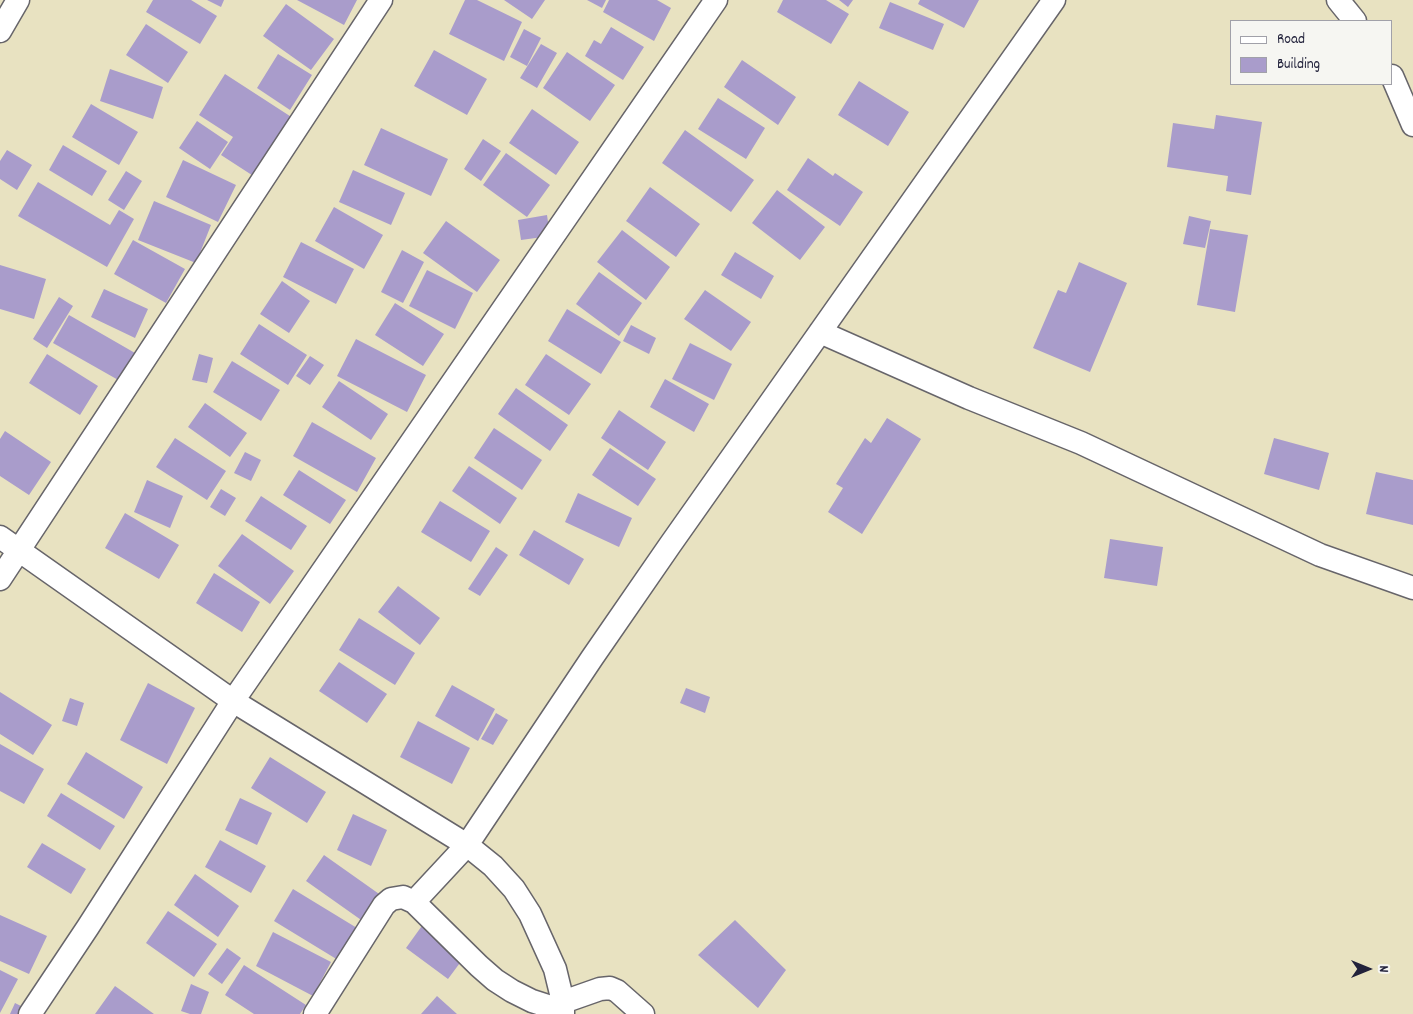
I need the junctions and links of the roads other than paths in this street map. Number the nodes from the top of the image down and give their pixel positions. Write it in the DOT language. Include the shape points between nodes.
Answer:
graph roads {
  1 [pos="18,0"];
  2 [pos="381,0"];
  3 [pos="716,0"];
  4 [pos="1054,0"];
  5 [pos="1338,0"];
  6 [pos="1355,20"];
  7 [pos="0,31"];
  8 [pos="1400,78"];
  9 [pos="1413,125"];
  10 [pos="820,332"];
  11 [pos="0,537"];
  12 [pos="19,550"];
  13 [pos="0,579"];
  14 [pos="1413,588"];
  15 [pos="233,701"];
  16 [pos="467,845"];
  17 [pos="414,902"];
  18 [pos="563,1009"];
  19 [pos="30,1014"];
  20 [pos="315,1014"];
  21 [pos="642,1014"];
  1 -- 7 [label="street"];
  2 -- 12 [label="street"];
  3 -- 15 [label="street"];
  4 -- 10 [label="street"];
  5 -- 6 [label="street"];
  8 -- 9 [label="street"];
  10 -- 14 [label="street" via="1081,443 1320,555"];
  10 -- 16 [label="street" via="592,658"];
  11 -- 12 [label="street"];
  12 -- 13 [label="street"];
  12 -- 15 [label="street"];
  15 -- 16 [label="street"];
  15 -- 19 [label="street"];
  16 -- 17 [label="street"];
  16 -- 18 [label="street" via="493,866 514,889 530,914 555,969"];
  17 -- 18 [label="street" via="496,980 532,1001"];
  17 -- 20 [label="street" via="403,897 391,899 384,905"];
  18 -- 21 [label="street" via="600,989 610,988"];
}
